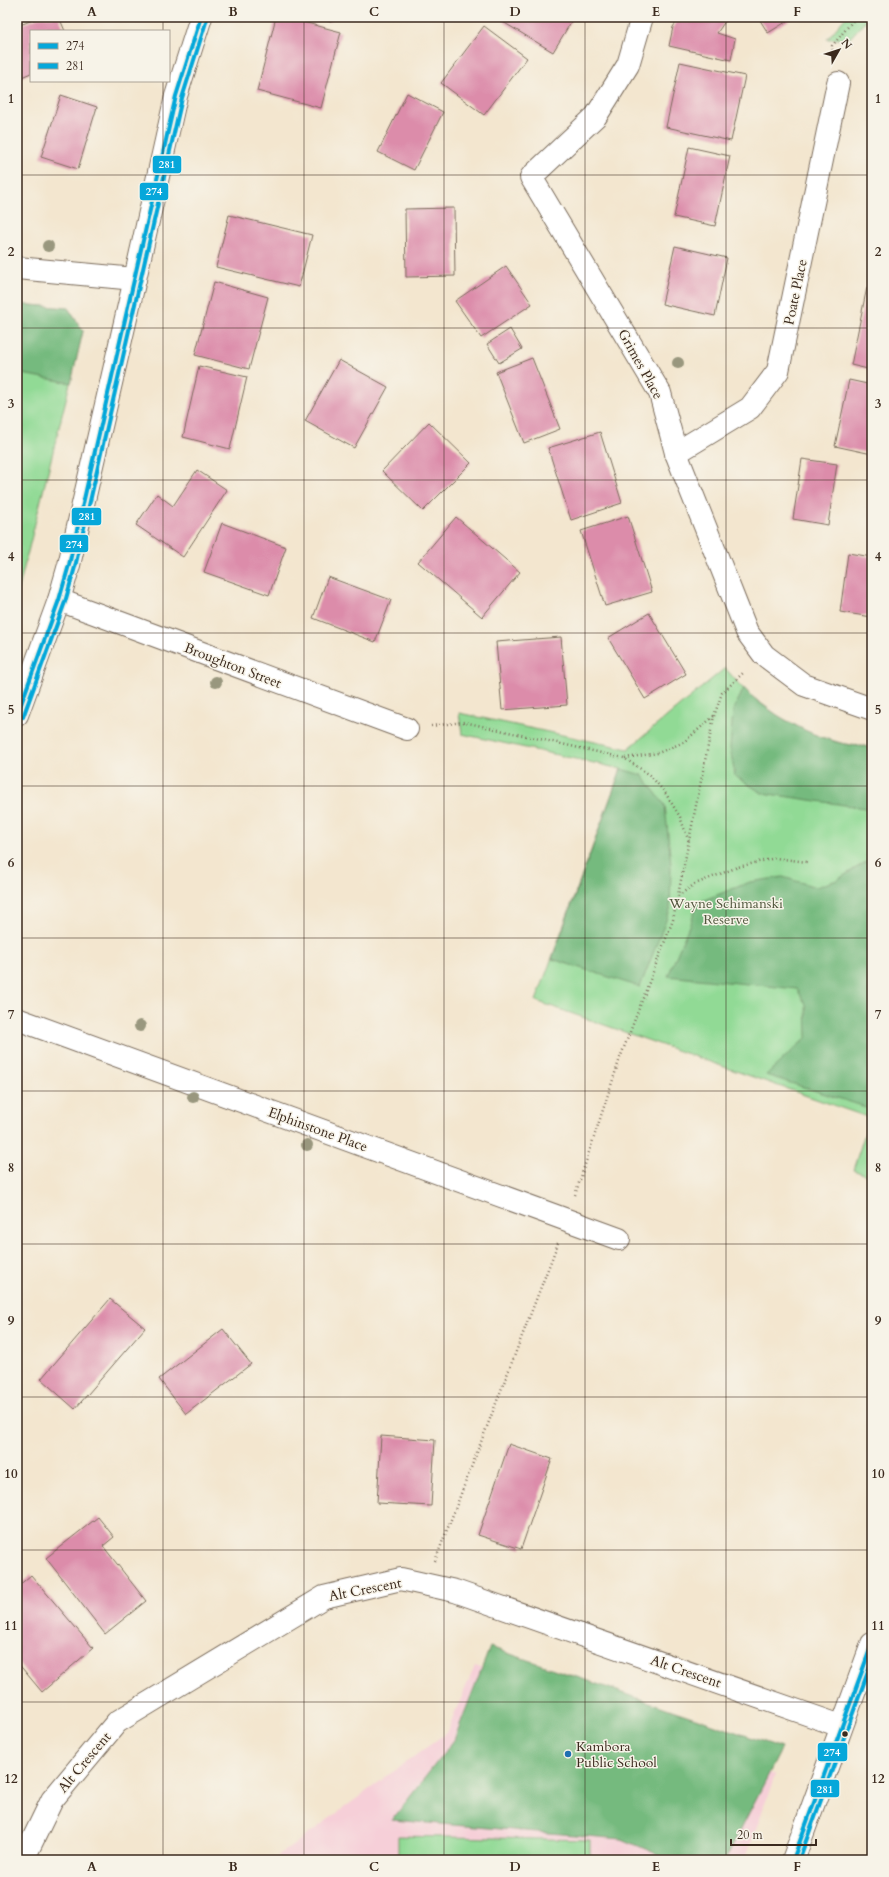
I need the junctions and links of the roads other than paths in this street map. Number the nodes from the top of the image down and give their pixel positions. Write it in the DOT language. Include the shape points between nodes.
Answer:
graph roads {
  1 [pos="201,17"];
  2 [pos="642,17"];
  3 [pos="838,83"];
  4 [pos="17,268"];
  5 [pos="135,279"];
  6 [pos="676,453"];
  7 [pos="59,600"];
  8 [pos="872,710"];
  9 [pos="17,715"];
  10 [pos="407,729"];
  11 [pos="17,1018"];
  12 [pos="619,1240"];
  13 [pos="872,1644"];
  14 [pos="841,1726"];
  15 [pos="23,1860"];
  16 [pos="793,1860"];
  1 -- 5 [label="street" via="176,96"];
  2 -- 6 [label="street, Grimes Place" via="628,65 596,116 531,177 660,393"];
  3 -- 6 [label="street, Poate Place" via="778,371 750,408"];
  4 -- 5 [label="street"];
  5 -- 7 [label="street"];
  6 -- 8 [label="street, Grimes Place" via="747,632 764,655 804,685"];
  7 -- 9 [label="street"];
  7 -- 10 [label="street, Broughton Street"];
  11 -- 12 [label="street, Elphinstone Place"];
  13 -- 14 [label="street"];
  14 -- 15 [label="street, Alt Crescent" via="462,1594 401,1579 324,1597 117,1722 52,1800"];
  14 -- 16 [label="street"];
}
